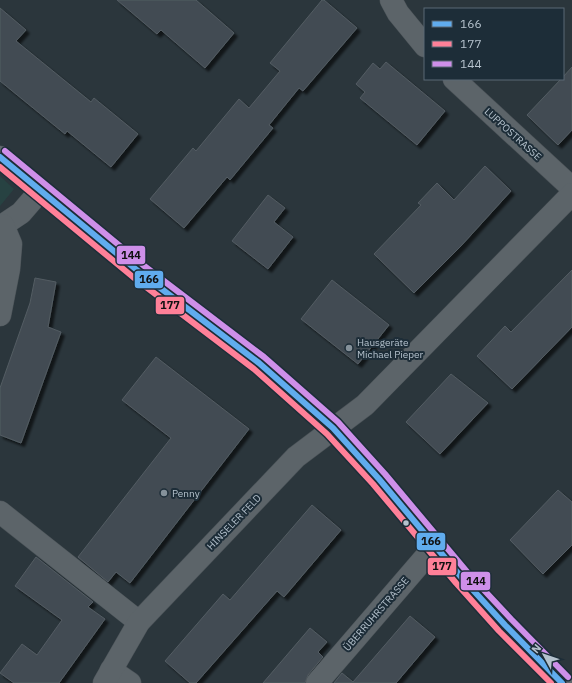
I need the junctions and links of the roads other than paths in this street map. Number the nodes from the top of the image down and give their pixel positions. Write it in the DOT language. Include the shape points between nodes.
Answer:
graph roads {
  1 [pos="391,0"];
  2 [pos="424,45"];
  3 [pos="455,80"];
  4 [pos="0,157"];
  5 [pos="572,188"];
  6 [pos="40,191"];
  7 [pos="572,194"];
  8 [pos="2,226"];
  9 [pos="0,315"];
  10 [pos="333,428"];
  11 [pos="0,512"];
  12 [pos="435,546"];
  13 [pos="139,622"];
  14 [pos="107,677"];
  15 [pos="130,683"];
  16 [pos="317,683"];
  17 [pos="562,683"];
  1 -- 2 [label="street" via="398,13"];
  3 -- 5 [label="street, LUPPOSTRASSE"];
  4 -- 6 [label="main road"];
  6 -- 8 [label="street" via="21,213"];
  6 -- 10 [label="main road" via="138,272 260,363"];
  7 -- 10 [label="street, HINSELER FELD" via="365,405"];
  8 -- 9 [label="street" via="10,250"];
  10 -- 12 [label="main road"];
  10 -- 13 [label="street, HINSELER FELD" via="296,457"];
  11 -- 13 [label="street"];
  12 -- 16 [label="street, ÜBERRUHRSTRASSE"];
  12 -- 17 [label="main road" via="505,625"];
  13 -- 14 [label="street, HINSELER FELD"];
  14 -- 15 [label="street, HINSELER FELD"];
}
